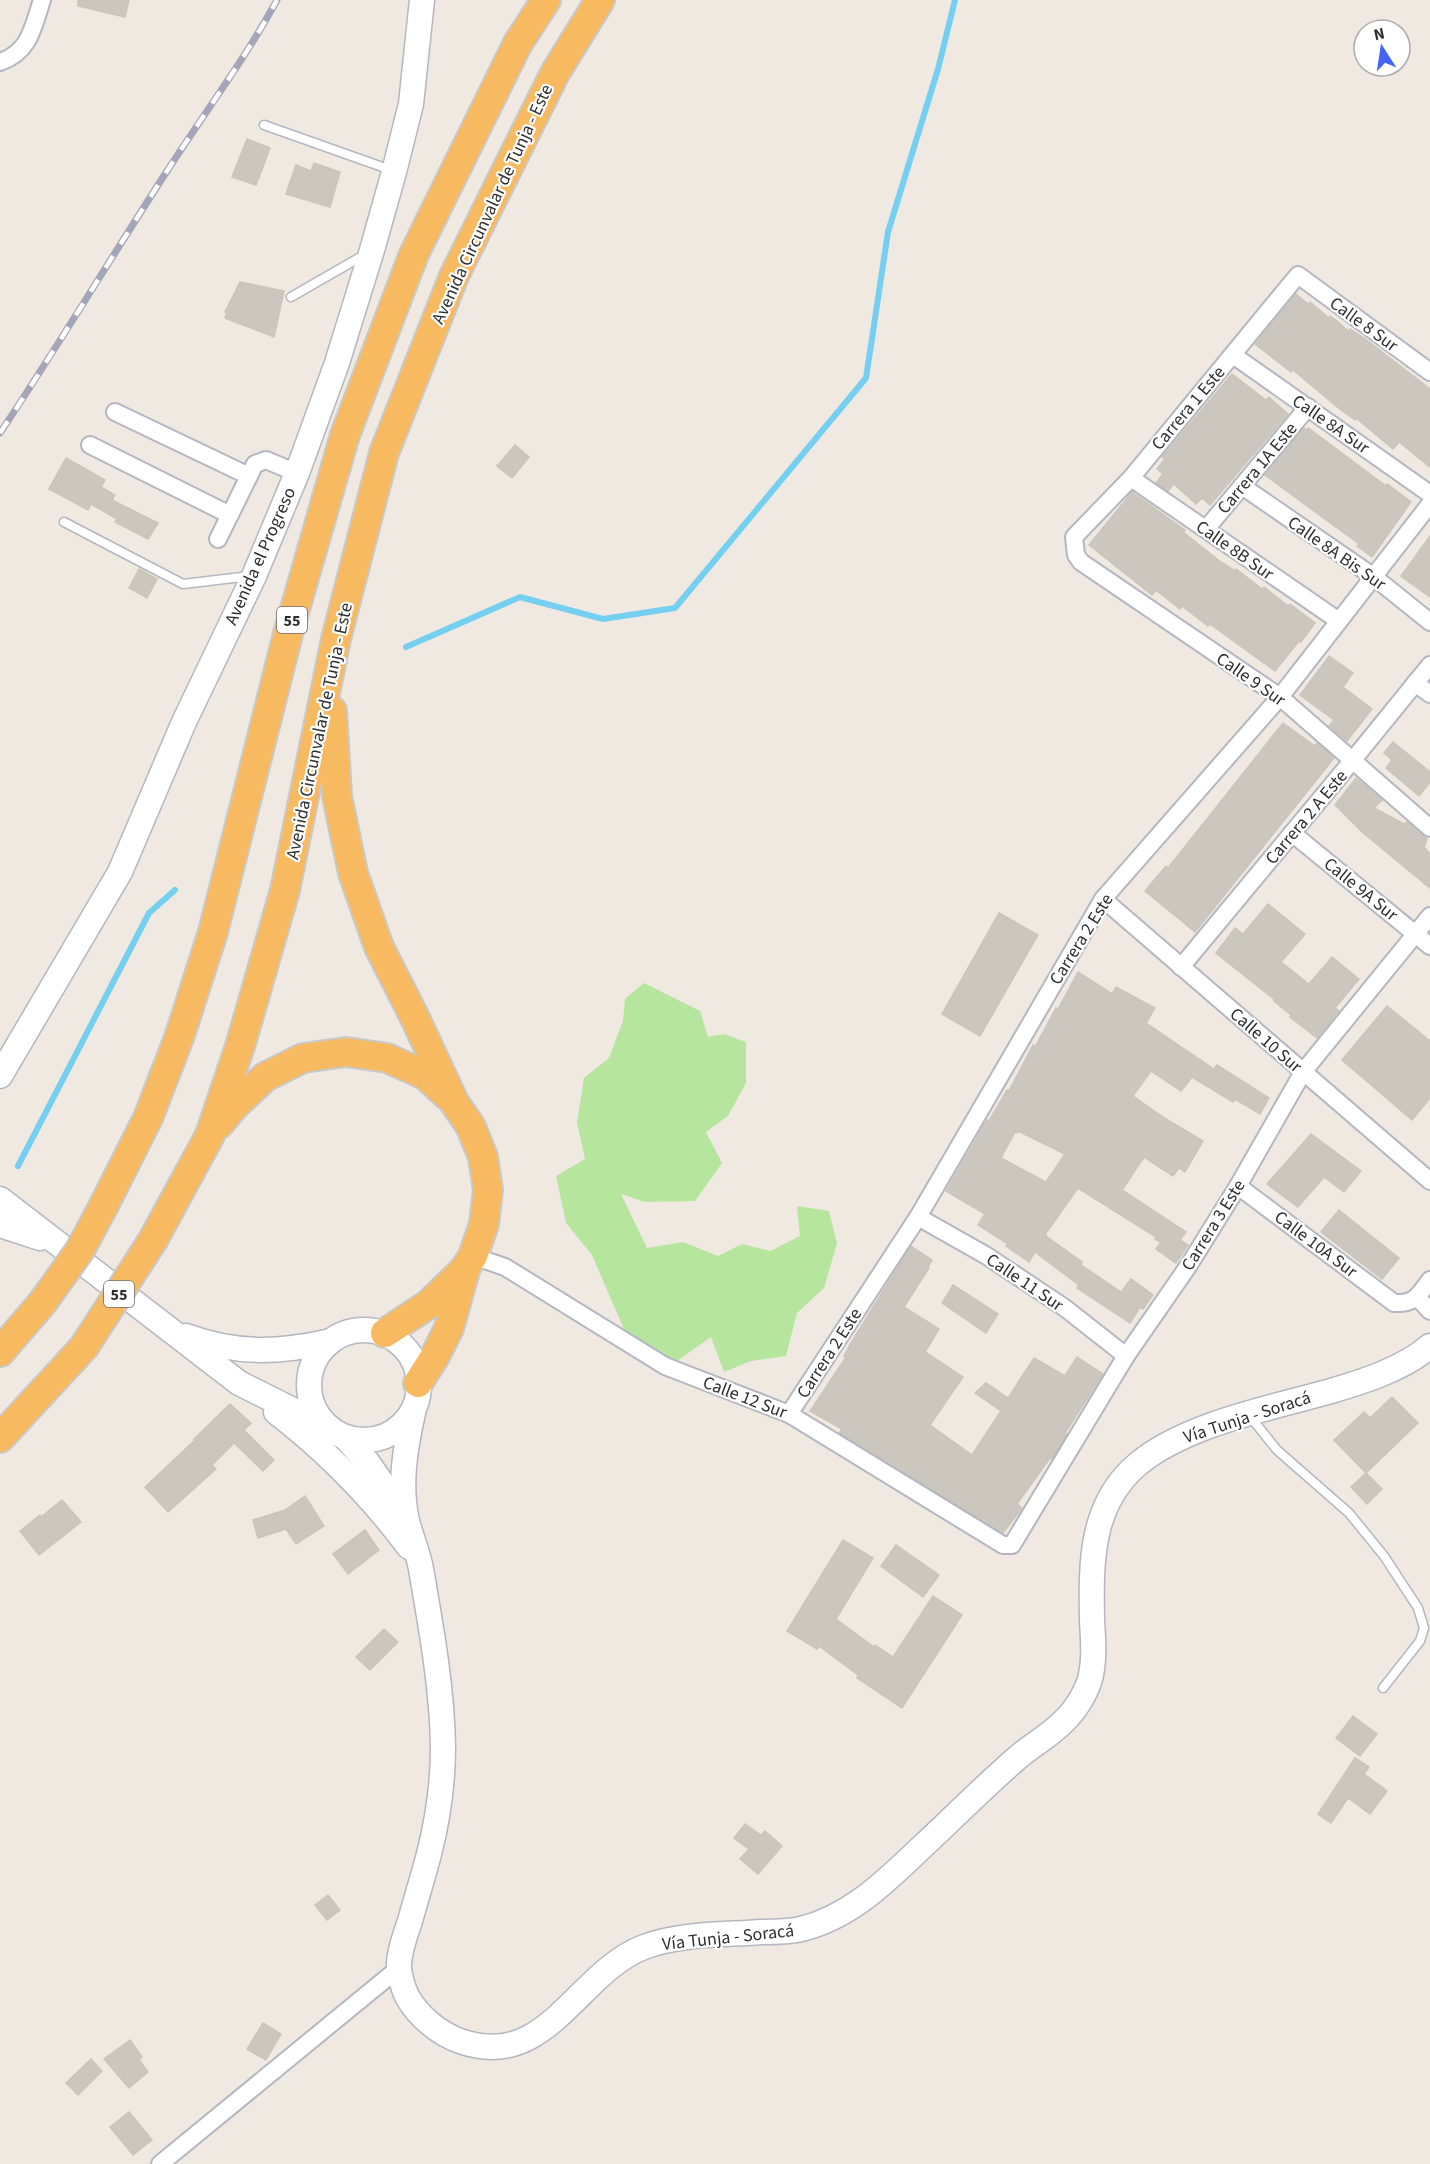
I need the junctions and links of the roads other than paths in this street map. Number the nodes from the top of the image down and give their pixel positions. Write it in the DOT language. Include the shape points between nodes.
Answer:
graph roads {
  1 [pos="42,0"];
  2 [pos="422,0"];
  3 [pos="546,0"];
  4 [pos="600,0"];
  5 [pos="6,60"];
  6 [pos="264,125"];
  7 [pos="394,172"];
  8 [pos="372,250"];
  9 [pos="1298,275"];
  10 [pos="291,297"];
  11 [pos="1233,354"];
  12 [pos="1430,372"];
  13 [pos="1308,407"];
  14 [pos="116,412"];
  15 [pos="90,446"];
  16 [pos="297,473"];
  17 [pos="249,476"];
  18 [pos="1131,478"];
  19 [pos="1242,486"];
  20 [pos="1430,494"];
  21 [pos="1430,504"];
  22 [pos="230,515"];
  23 [pos="64,522"];
  24 [pos="1206,529"];
  25 [pos="1074,537"];
  26 [pos="218,539"];
  27 [pos="254,576"];
  28 [pos="1374,577"];
  29 [pos="1339,621"];
  30 [pos="1430,622"];
  31 [pos="336,639"];
  32 [pos="1430,664"];
  33 [pos="1415,683"];
  34 [pos="1430,694"];
  35 [pos="1280,697"];
  36 [pos="1352,761"];
  37 [pos="1430,828"];
  38 [pos="1292,833"];
  39 [pos="1103,899"];
  40 [pos="1430,916"];
  41 [pos="1415,933"];
  42 [pos="1430,946"];
  43 [pos="1181,967"];
  44 [pos="1303,1072"];
  45 [pos="0,1076"];
  46 [pos="454,1101"];
  47 [pos="210,1135"];
  48 [pos="1430,1181"];
  49 [pos="1238,1186"];
  50 [pos="0,1190"];
  51 [pos="6,1212"];
  52 [pos="918,1217"];
  53 [pos="470,1262"];
  54 [pos="1430,1280"];
  55 [pos="1417,1298"];
  56 [pos="1430,1311"];
  57 [pos="169,1330"];
  58 [pos="385,1333"];
  59 [pos="327,1342"];
  60 [pos="1430,1346"];
  61 [pos="0,1353"];
  62 [pos="1126,1356"];
  63 [pos="239,1383"];
  64 [pos="418,1383"];
  65 [pos="413,1413"];
  66 [pos="789,1413"];
  67 [pos="1248,1414"];
  68 [pos="337,1432"];
  69 [pos="0,1438"];
  70 [pos="406,1518"];
  71 [pos="1012,1545"];
  72 [pos="419,1560"];
  73 [pos="1383,1688"];
  74 [pos="399,1968"];
  75 [pos="160,2164"];
  1 -- 5 [label="street" via="27,43"];
  2 -- 7 [label="main road, Avenida el Progreso" via="411,104"];
  3 -- 61 [label="highway, 55, bridge" via="518,44 414,254 345,435 289,630 213,932 148,1118 80,1250"];
  4 -- 31 [label="highway, Avenida Circunvalar de Tunja - Este / 55" via="555,73 454,276 384,453"];
  6 -- 7 [label="lane"];
  7 -- 8 [label="main road, Avenida el Progreso"];
  8 -- 10 [label="lane"];
  8 -- 16 [label="main road, Avenida el Progreso"];
  9 -- 11 [label="street, Carrera 1 Este"];
  9 -- 12 [label="street, Calle 8 Sur"];
  11 -- 13 [label="street, Calle 8A Sur"];
  11 -- 18 [label="street, Carrera 1 Este"];
  13 -- 19 [label="street, Carrera 1A Este"];
  13 -- 20 [label="street, Calle 8A Sur"];
  14 -- 17 [label="street"];
  15 -- 22 [label="street"];
  16 -- 17 [label="street" via="266,460 255,464"];
  16 -- 27 [label="main road, Avenida el Progreso"];
  17 -- 22 [label="street"];
  18 -- 24 [label="street, Calle 8B Sur"];
  18 -- 25 [label="street, Carrera 1 Este"];
  19 -- 24 [label="street, Carrera 1A Este"];
  19 -- 28 [label="street, Calle 8A Bis Sur"];
  21 -- 28 [label="street, Carrera 2 Este"];
  22 -- 26 [label="street"];
  23 -- 27 [label="lane" via="183,584"];
  24 -- 29 [label="street, Calle 8B Sur"];
  25 -- 35 [label="street, Calle 9 Sur" via="1081,562"];
  27 -- 45 [label="main road, Avenida el Progreso" via="184,722 120,872"];
  28 -- 29 [label="street, Carrera 2 Este"];
  28 -- 30 [label="street, Calle 8A Bis Sur"];
  29 -- 35 [label="street, Carrera 2 Este"];
  31 -- 46 [label="highway" via="331,718 337,796 353,873 379,947"];
  31 -- 47 [label="highway, Avenida Circunvalar de Tunja - Este / 55" via="285,890 242,1043"];
  32 -- 33 [label="street, Carrera 2 A Este"];
  33 -- 34 [label="street"];
  33 -- 36 [label="street, Carrera 2 A Este"];
  35 -- 36 [label="street, Calle 9 Sur"];
  35 -- 39 [label="street, Carrera 2 Este"];
  36 -- 37 [label="street, Calle 9 Sur"];
  36 -- 38 [label="street, Carrera 2 A Este"];
  38 -- 41 [label="street, Calle 9A Sur"];
  38 -- 43 [label="street, Carrera 2 A Este"];
  39 -- 43 [label="street, Calle 10 Sur"];
  39 -- 52 [label="street, Carrera 2 Este"];
  40 -- 41 [label="street, Carrera 3 Este"];
  41 -- 42 [label="street, Calle 9A Sur"];
  41 -- 44 [label="street, Carrera 3 Este"];
  43 -- 44 [label="street, Calle 10 Sur"];
  44 -- 48 [label="street, Calle 10 Sur"];
  44 -- 49 [label="street, Carrera 3 Este"];
  46 -- 47 [label="highway" via="425,1075 387,1058 346,1052 303,1058 265,1077"];
  46 -- 53 [label="highway" via="471,1127 483,1157 488,1190 484,1224"];
  47 -- 69 [label="highway, Avenida Circunvalar de Tunja - Este / 55, bridge" via="153,1240 84,1347"];
  49 -- 55 [label="street, Calle 10A Sur" via="1394,1303 1407,1304"];
  49 -- 62 [label="street, Carrera 3 Este"];
  50 -- 51 [label="main road, Vía Tunja - Soracá"];
  51 -- 57 [label="main road, Vía Tunja - Soracá" via="67,1251"];
  52 -- 62 [label="street, Calle 11 Sur" via="1065,1308"];
  52 -- 66 [label="street, Carrera 2 Este"];
  53 -- 58 [label="highway" via="429,1304"];
  53 -- 64 [label="highway" via="449,1328"];
  53 -- 66 [label="street, Calle 12 Sur" via="505,1267 665,1366"];
  54 -- 55 [label="street"];
  55 -- 56 [label="street"];
  57 -- 59 [label="main road, Vía Tunja - Soracá" via="221,1346 264,1351"];
  57 -- 63 [label="main road, Vía Tunja - Soracá"];
  58 -- 59 [label="main road" via="346,1333"];
  58 -- 64 [label="main road" via="404,1346 416,1363"];
  59 -- 68 [label="main road" via="314,1362 309,1385 313,1407"];
  60 -- 67 [label="main road, Vía Tunja - Soracá" via="1369,1380"];
  62 -- 71 [label="street, Carrera 3 Este"];
  63 -- 68 [label="main road, Vía Tunja - Soracá"];
  63 -- 72 [label="main road" via="338,1463 381,1509"];
  64 -- 65 [label="main road"];
  65 -- 68 [label="main road" via="395,1431 371,1440"];
  65 -- 70 [label="main road, Vía Tunja - Soracá" via="405,1447"];
  66 -- 71 [label="street, Calle 12 Sur" via="1003,1545"];
  67 -- 73 [label="lane" via="1277,1450 1349,1513 1384,1556 1418,1608 1424,1628 1420,1641"];
  67 -- 74 [label="main road, Vía Tunja - Soracá" via="1171,1442 1137,1465 1112,1492 1098,1525 1092,1557 1093,1657 1090,1680 1081,1698 1065,1721 1019,1756 872,1893 821,1923 796,1930 701,1936 643,1948 621,1959 540,2033 503,2048 477,2047 453,2039 428,2023 408,1997"];
  68 -- 70 [label="main road, Vía Tunja - Soracá" via="381,1481"];
  70 -- 72 [label="main road, Vía Tunja - Soracá"];
  72 -- 74 [label="main road, Vía Tunja - Soracá" via="443,1744 440,1802"];
  74 -- 75 [label="street"];
}
